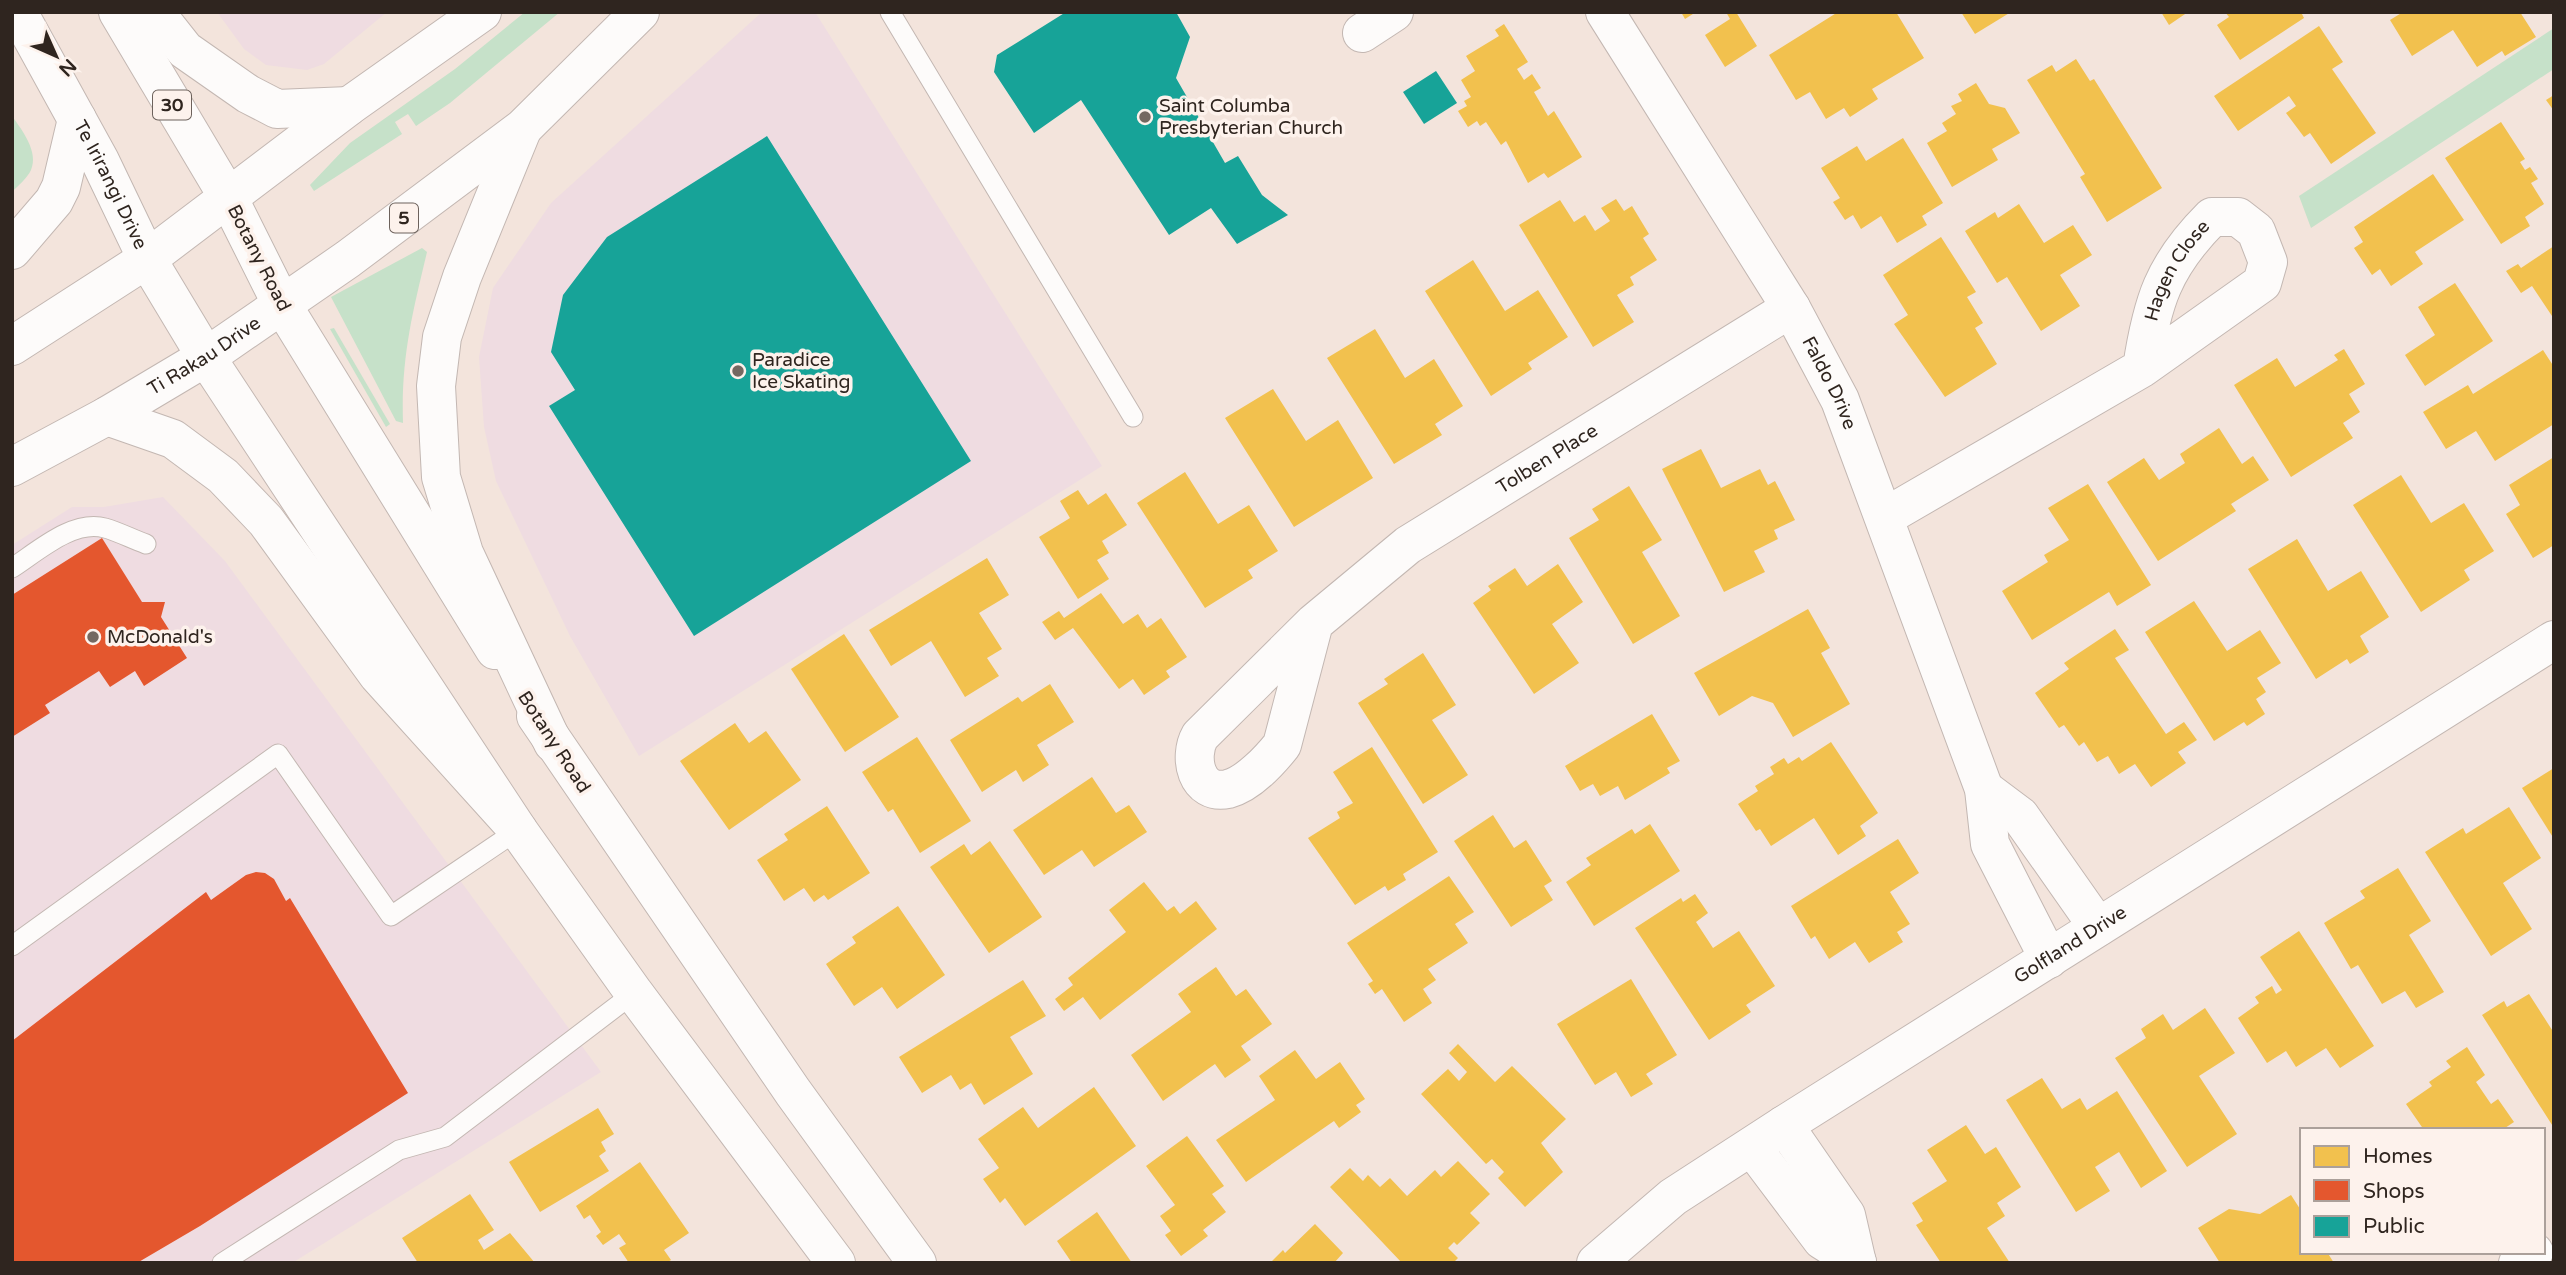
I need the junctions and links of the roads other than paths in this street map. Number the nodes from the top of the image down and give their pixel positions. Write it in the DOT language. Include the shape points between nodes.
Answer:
graph roads {
  1 [pos="18,12"];
  2 [pos="118,12"];
  3 [pos="155,12"];
  4 [pos="482,12"];
  5 [pos="640,12"];
  6 [pos="890,12"];
  7 [pos="1394,12"];
  8 [pos="1605,12"];
  9 [pos="1362,33"];
  10 [pos="349,107"];
  11 [pos="78,119"];
  12 [pos="523,128"];
  13 [pos="228,197"];
  14 [pos="12,250"];
  15 [pos="147,259"];
  16 [pos="281,303"];
  17 [pos="1791,308"];
  18 [pos="12,346"];
  19 [pos="206,357"];
  20 [pos="2142,368"];
  21 [pos="107,416"];
  22 [pos="1133,417"];
  23 [pos="12,467"];
  24 [pos="1885,517"];
  25 [pos="146,544"];
  26 [pos="12,568"];
  27 [pos="1314,623"];
  28 [pos="2554,640"];
  29 [pos="553,743"];
  30 [pos="1984,789"];
  31 [pos="518,830"];
  32 [pos="2098,927"];
  33 [pos="12,946"];
  34 [pos="2049,959"];
  35 [pos="634,993"];
  36 [pos="1784,1125"];
  37 [pos="1752,1147"];
  38 [pos="1857,1262"];
  39 [pos="222,1263"];
  40 [pos="836,1263"];
  41 [pos="917,1263"];
  42 [pos="1596,1263"];
  1 -- 11 [label="main road, Te Irirangi Drive"];
  2 -- 13 [label="main road, 30"];
  3 -- 10 [label="main road" via="185,50 277,109"];
  4 -- 10 [label="main road"];
  5 -- 12 [label="main road, Ti Rakau Drive / 5"];
  6 -- 22 [label="lane"];
  7 -- 9 [label="main road"];
  8 -- 17 [label="main road, Faldo Drive"];
  10 -- 13 [label="main road"];
  11 -- 14 [label="main road" via="58,194"];
  11 -- 15 [label="main road, Te Irirangi Drive"];
  12 -- 16 [label="main road, Ti Rakau Drive / 5" via="348,260"];
  12 -- 29 [label="main road" via="462,277 442,337 436,386 441,477 464,553"];
  13 -- 15 [label="main road"];
  13 -- 16 [label="main road, Botany Road / 30"];
  15 -- 18 [label="main road"];
  15 -- 19 [label="main road, Te Irirangi Drive"];
  16 -- 19 [label="main road, Ti Rakau Drive / 5"];
  16 -- 29 [label="main road, Botany Road / 30"];
  17 -- 24 [label="main road, Faldo Drive" via="1840,400"];
  17 -- 27 [label="main road, Tolben Place" via="1408,545"];
  19 -- 21 [label="main road, Ti Rakau Drive / 5"];
  19 -- 31 [label="main road"];
  20 -- 24 [label="main road"];
  21 -- 23 [label="main road, Ti Rakau Drive / 5"];
  21 -- 31 [label="main road" via="173,439 223,476 266,521 378,675"];
  24 -- 30 [label="main road, Faldo Drive"];
  25 -- 26 [label="lane" via="103,527 82,528"];
  28 -- 32 [label="main road, Golfland Drive"];
  29 -- 41 [label="main road, Botany Road / 30" via="793,1092"];
  30 -- 32 [label="main road" via="2020,816"];
  30 -- 34 [label="main road, Faldo Drive" via="1990,844"];
  31 -- 33 [label="lane" via="391,916 278,754"];
  31 -- 35 [label="main road"];
  32 -- 34 [label="main road, Golfland Drive"];
  34 -- 36 [label="main road, Golfland Drive"];
  35 -- 39 [label="lane" via="445,1137 399,1150"];
  35 -- 40 [label="main road"];
  36 -- 37 [label="main road, Golfland Drive"];
  36 -- 38 [label="main road" via="1846,1215"];
  37 -- 38 [label="main road" via="1822,1240"];
  37 -- 42 [label="main road, Golfland Drive" via="1673,1197"];
}
